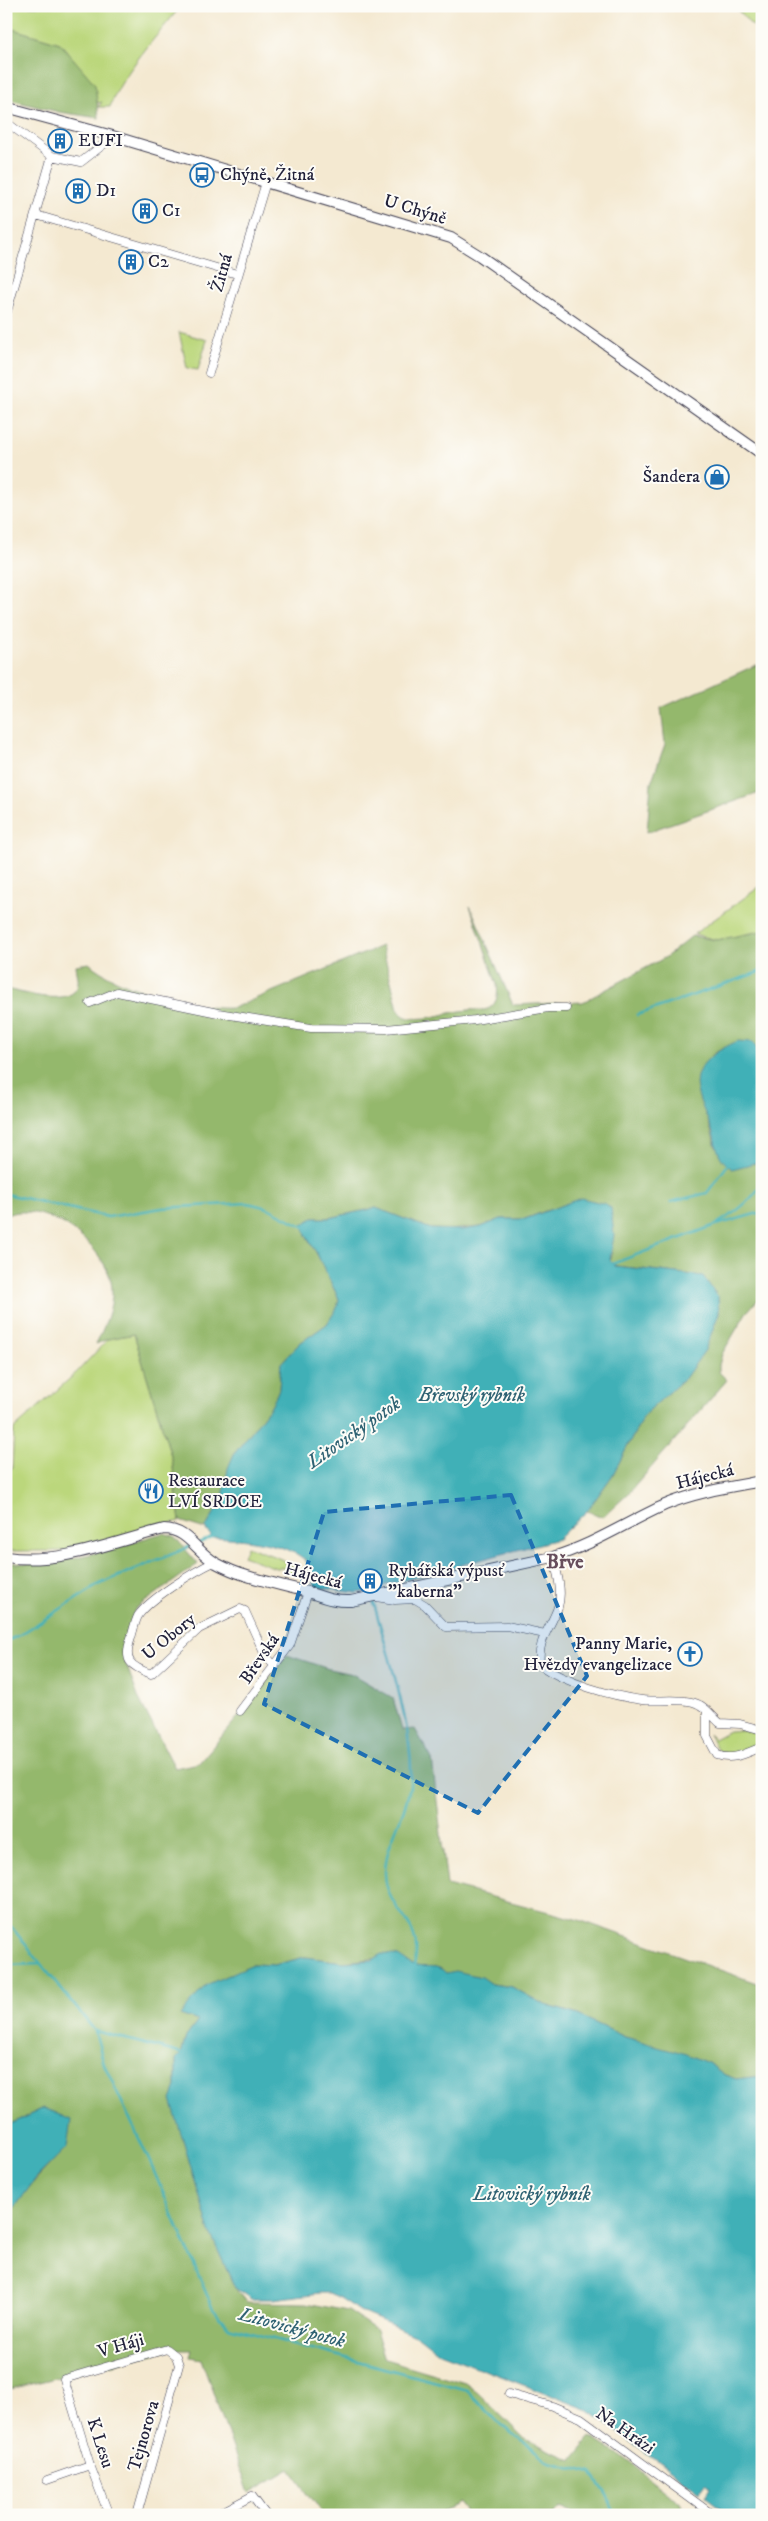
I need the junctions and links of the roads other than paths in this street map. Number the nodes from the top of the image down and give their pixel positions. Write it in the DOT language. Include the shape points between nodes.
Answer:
graph roads {
  1 [pos="7,110"];
  2 [pos="6,122"];
  3 [pos="109,135"];
  4 [pos="52,156"];
  5 [pos="266,182"];
  6 [pos="36,215"];
  7 [pos="237,274"];
  8 [pos="6,315"];
  9 [pos="209,373"];
  10 [pos="762,454"];
  11 [pos="90,1003"];
  12 [pos="566,1008"];
  13 [pos="762,1480"];
  14 [pos="6,1557"];
  15 [pos="553,1557"];
  16 [pos="214,1562"];
  17 [pos="308,1592"];
  18 [pos="376,1597"];
  19 [pos="545,1634"];
  20 [pos="275,1667"];
  21 [pos="240,1711"];
  22 [pos="707,1711"];
  23 [pos="762,1730"];
  24 [pos="762,1748"];
  25 [pos="179,2365"];
  26 [pos="64,2379"];
  27 [pos="509,2394"];
  28 [pos="90,2465"];
  29 [pos="47,2480"];
  30 [pos="109,2515"];
  31 [pos="137,2515"];
  32 [pos="216,2515"];
  33 [pos="266,2515"];
  34 [pos="713,2515"];
  1 -- 3 [label="street, U Chýně"];
  2 -- 4 [label="street"];
  3 -- 4 [label="street" via="108,141 80,162"];
  3 -- 5 [label="street, U Chýně"];
  4 -- 6 [label="street"];
  5 -- 7 [label="street, Žitná"];
  5 -- 10 [label="street, U Chýně" via="451,238"];
  6 -- 7 [label="street"];
  6 -- 8 [label="street"];
  7 -- 9 [label="street, Žitná"];
  11 -- 12 [label="street" via="117,992 310,1028 386,1029"];
  13 -- 15 [label="street, Hájecká" via="666,1504 583,1546"];
  14 -- 16 [label="street, Hájecká" via="26,1560 66,1556 164,1529 180,1532"];
  15 -- 18 [label="street, Hájecká"];
  15 -- 19 [label="street" via="560,1586 558,1605"];
  16 -- 17 [label="street, Hájecká" via="244,1575"];
  16 -- 20 [label="street, U Obory" via="195,1571 139,1615 126,1652 129,1660 134,1668 151,1674 198,1629 240,1609 245,1611 264,1653"];
  17 -- 18 [label="street, Hájecká" via="339,1602"];
  17 -- 20 [label="street, Břevská" via="290,1645"];
  18 -- 19 [label="street" via="415,1599 446,1627 507,1626"];
  19 -- 22 [label="street" via="539,1650 540,1665 552,1673 642,1700 699,1704"];
  20 -- 21 [label="street, Břevská"];
  22 -- 23 [label="street" via="720,1723"];
  22 -- 24 [label="street" via="707,1736 717,1756 735,1758"];
  25 -- 26 [label="street, V Háji" via="176,2356 167,2349"];
  25 -- 31 [label="street, Tejnorova"];
  26 -- 28 [label="street, K Lesu"];
  27 -- 34 [label="street, Na Hrázi" via="581,2418"];
  28 -- 29 [label="street"];
  28 -- 30 [label="street, K Lesu"];
  32 -- 33 [label="street" via="252,2496"];
}
